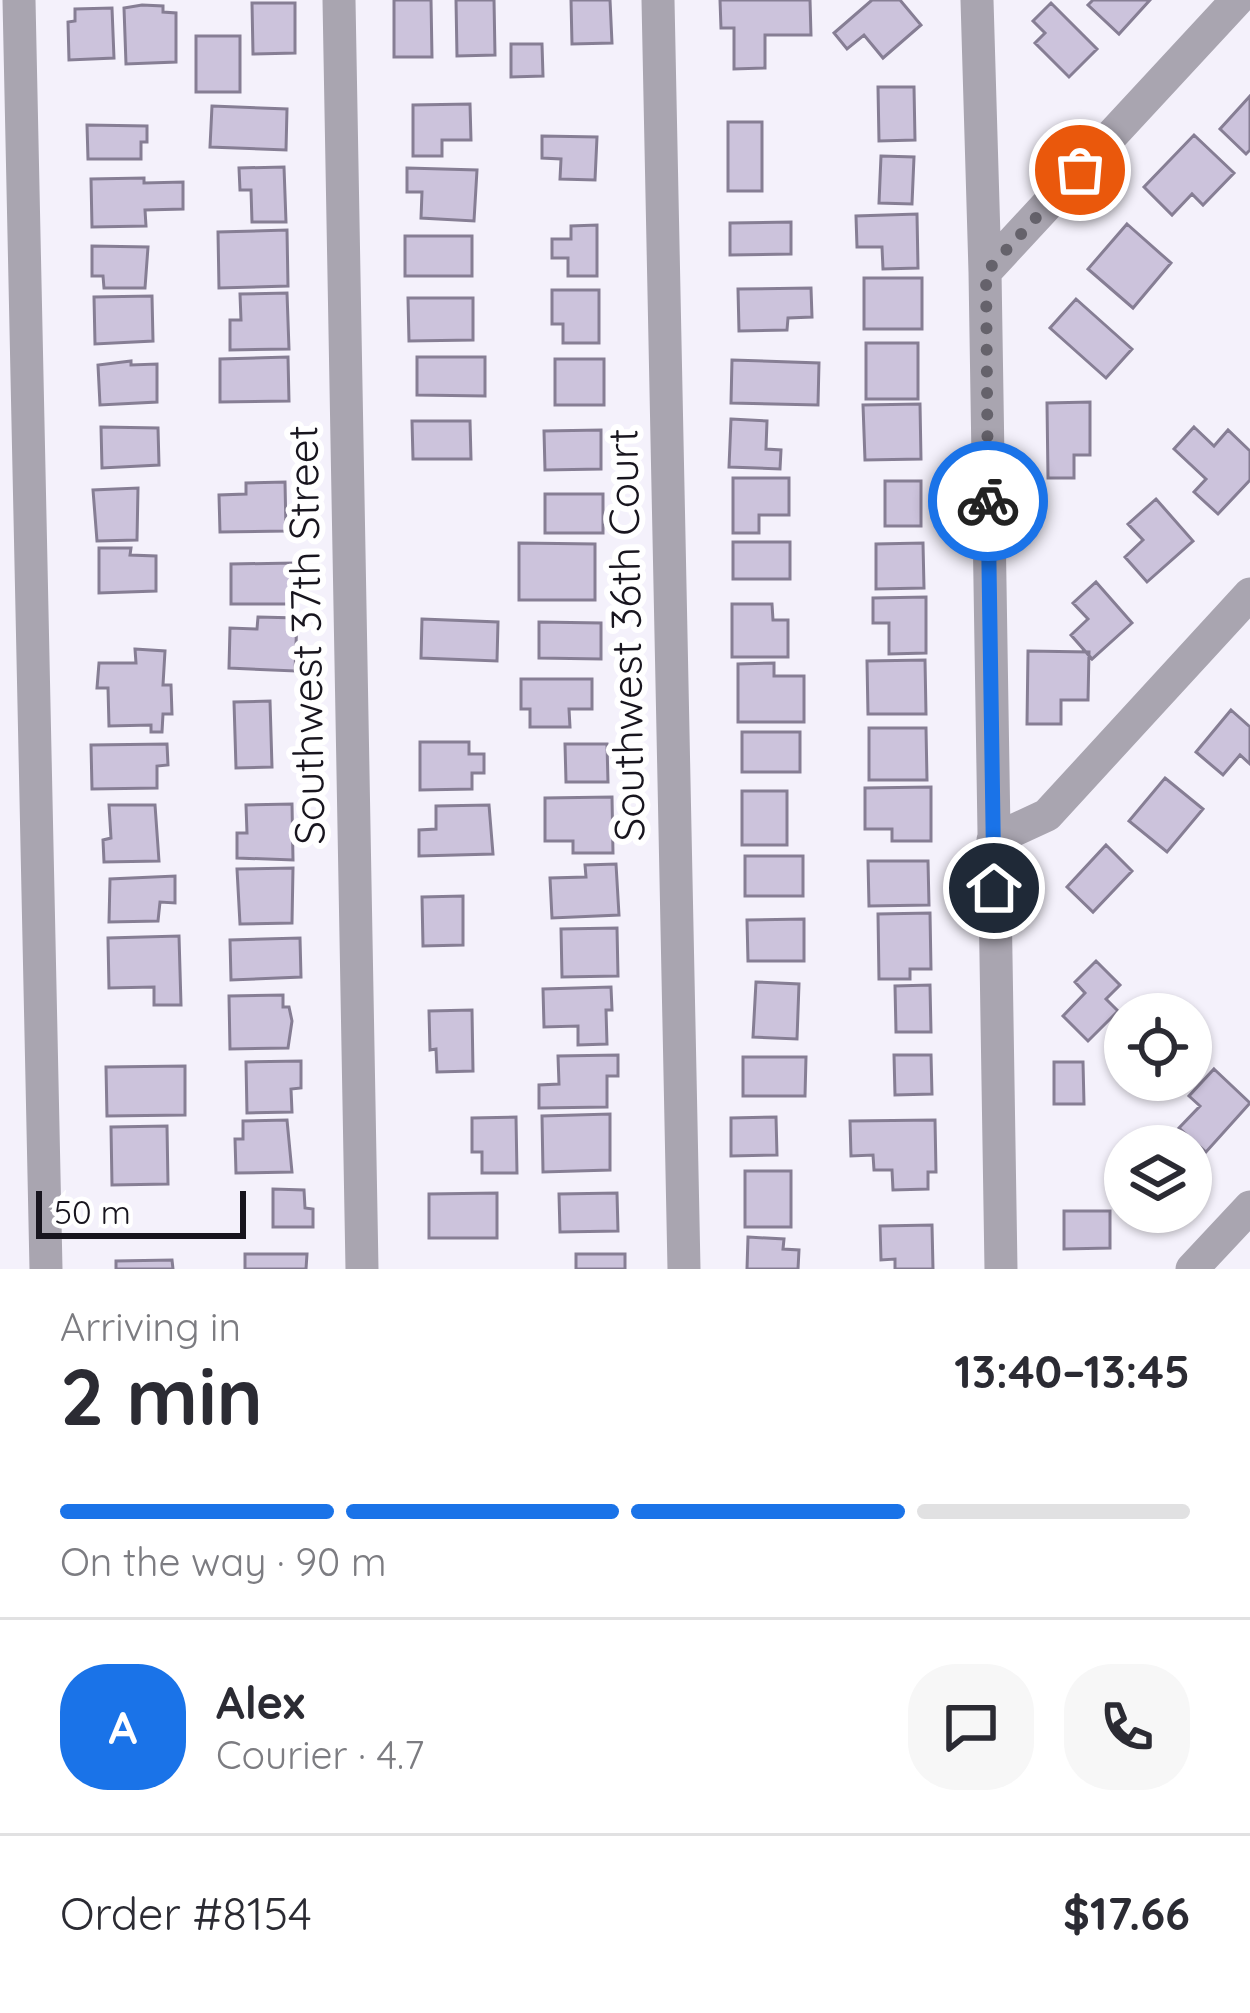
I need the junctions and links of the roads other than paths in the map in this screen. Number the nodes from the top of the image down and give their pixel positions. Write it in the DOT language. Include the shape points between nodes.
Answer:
graph roads {
  1 [pos="20,0"];
  2 [pos="340,0"];
  3 [pos="658,0"];
  4 [pos="976,0"];
  5 [pos="1237,0"];
  6 [pos="986,272"];
  7 [pos="1250,594"];
  8 [pos="993,840"];
  9 [pos="1250,1207"];
  10 [pos="46,1269"];
  11 [pos="362,1269"];
  12 [pos="684,1269"];
  13 [pos="1001,1269"];
  14 [pos="1192,1269"];
  1 -- 10 [label="street"];
  2 -- 11 [label="street, Southwest 37th Street"];
  3 -- 12 [label="street, Southwest 36th Court"];
  4 -- 6 [label="street"];
  5 -- 6 [label="street"];
  6 -- 8 [label="street"];
  7 -- 8 [label="street" via="1047,815"];
  8 -- 13 [label="street"];
  9 -- 14 [label="street"];
}
